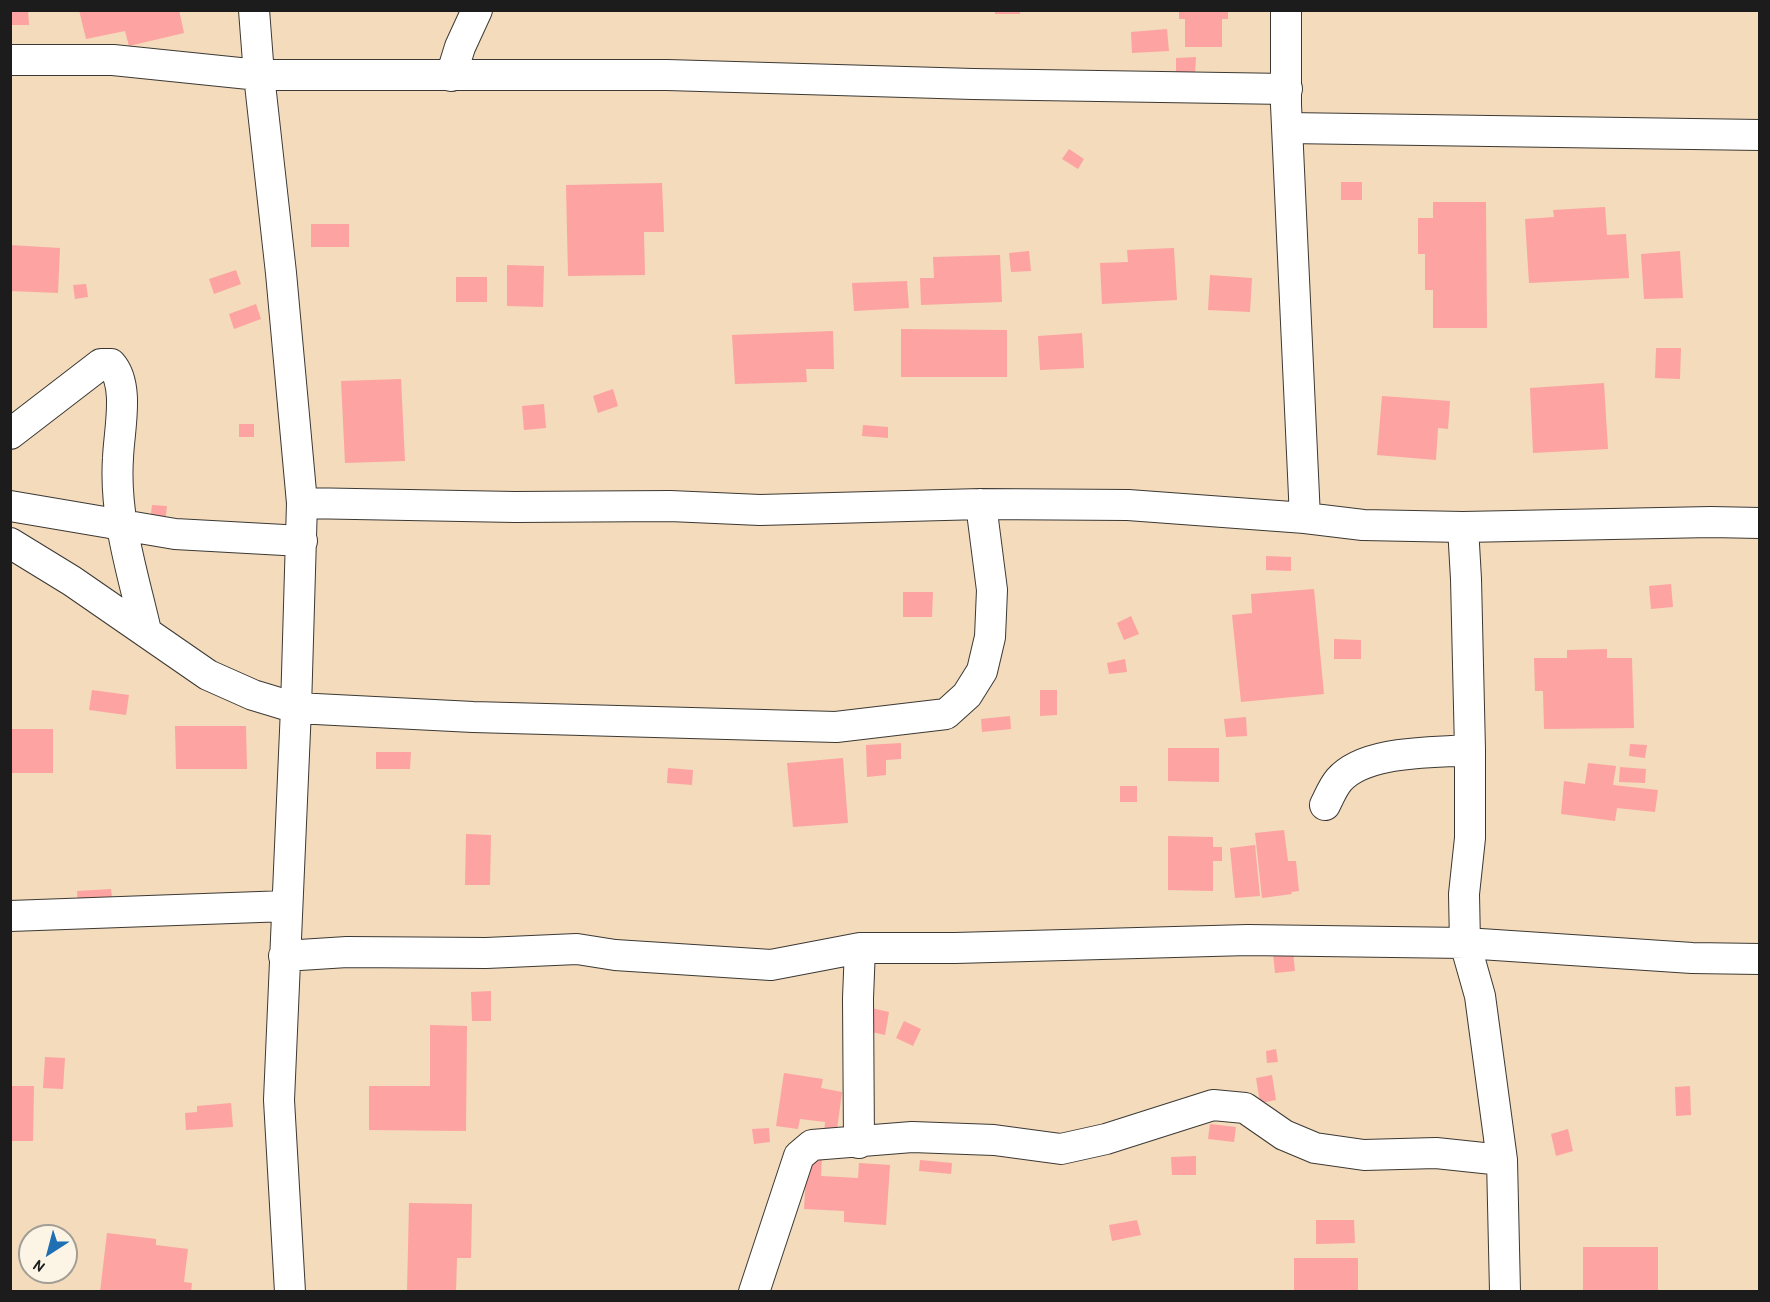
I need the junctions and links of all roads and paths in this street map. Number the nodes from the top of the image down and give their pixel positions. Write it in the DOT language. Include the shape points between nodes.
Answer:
graph roads {
  1 [pos="254,10"];
  2 [pos="477,10"];
  3 [pos="1286,10"];
  4 [pos="10,60"];
  5 [pos="259,75"];
  6 [pos="451,76"];
  7 [pos="1287,89"];
  8 [pos="1288,128"];
  9 [pos="1760,135"];
  10 [pos="10,434"];
  11 [pos="302,503"];
  12 [pos="981,504"];
  13 [pos="10,506"];
  14 [pos="1305,518"];
  15 [pos="1760,523"];
  16 [pos="121,525"];
  17 [pos="1463,527"];
  18 [pos="302,541"];
  19 [pos="10,543"];
  20 [pos="146,631"];
  21 [pos="296,708"];
  22 [pos="1470,750"];
  23 [pos="1325,805"];
  24 [pos="287,906"];
  25 [pos="10,916"];
  26 [pos="1466,943"];
  27 [pos="860,948"];
  28 [pos="284,956"];
  29 [pos="1760,959"];
  30 [pos="859,1143"];
  31 [pos="1503,1160"];
  32 [pos="290,1292"];
  33 [pos="754,1292"];
  34 [pos="1505,1292"];
  1 -- 5 [label="street"];
  2 -- 6 [label="street"];
  3 -- 7 [label="street"];
  4 -- 5 [label="street" via="113,60"];
  5 -- 6 [label="street"];
  5 -- 11 [label="street" via="282,273"];
  6 -- 7 [label="street" via="666,75"];
  7 -- 8 [label="street"];
  8 -- 9 [label="street"];
  8 -- 14 [label="street"];
  10 -- 16 [label="street" via="92,370 101,364 111,364 121,386 117,461"];
  11 -- 12 [label="street" via="760,510"];
  11 -- 18 [label="street"];
  12 -- 14 [label="street" via="1128,505"];
  12 -- 21 [label="street" via="992,590 990,637 982,671 967,695 946,714 836,727"];
  13 -- 16 [label="street"];
  14 -- 17 [label="street" via="1363,525"];
  15 -- 17 [label="street"];
  16 -- 18 [label="street" via="176,534"];
  16 -- 20 [label="street"];
  17 -- 22 [label="street"];
  18 -- 21 [label="street"];
  19 -- 20 [label="street"];
  20 -- 21 [label="street" via="208,675"];
  21 -- 24 [label="street"];
  22 -- 23 [label="street" via="1383,757 1361,765 1339,780"];
  22 -- 26 [label="street" via="1470,838 1464,894"];
  24 -- 25 [label="street"];
  24 -- 28 [label="street"];
  26 -- 27 [label="street" via="1248,940"];
  26 -- 29 [label="street"];
  26 -- 31 [label="street" via="1480,996"];
  27 -- 28 [label="street" via="771,965 577,950"];
  27 -- 30 [label="street"];
  28 -- 32 [label="street" via="279,1100"];
  30 -- 31 [label="street" via="912,1137 994,1140 1061,1149 1214,1105 1245,1108 1284,1135 1315,1148 1364,1155 1436,1153"];
  30 -- 33 [label="street" via="812,1145 800,1156"];
  31 -- 34 [label="street"];
}
